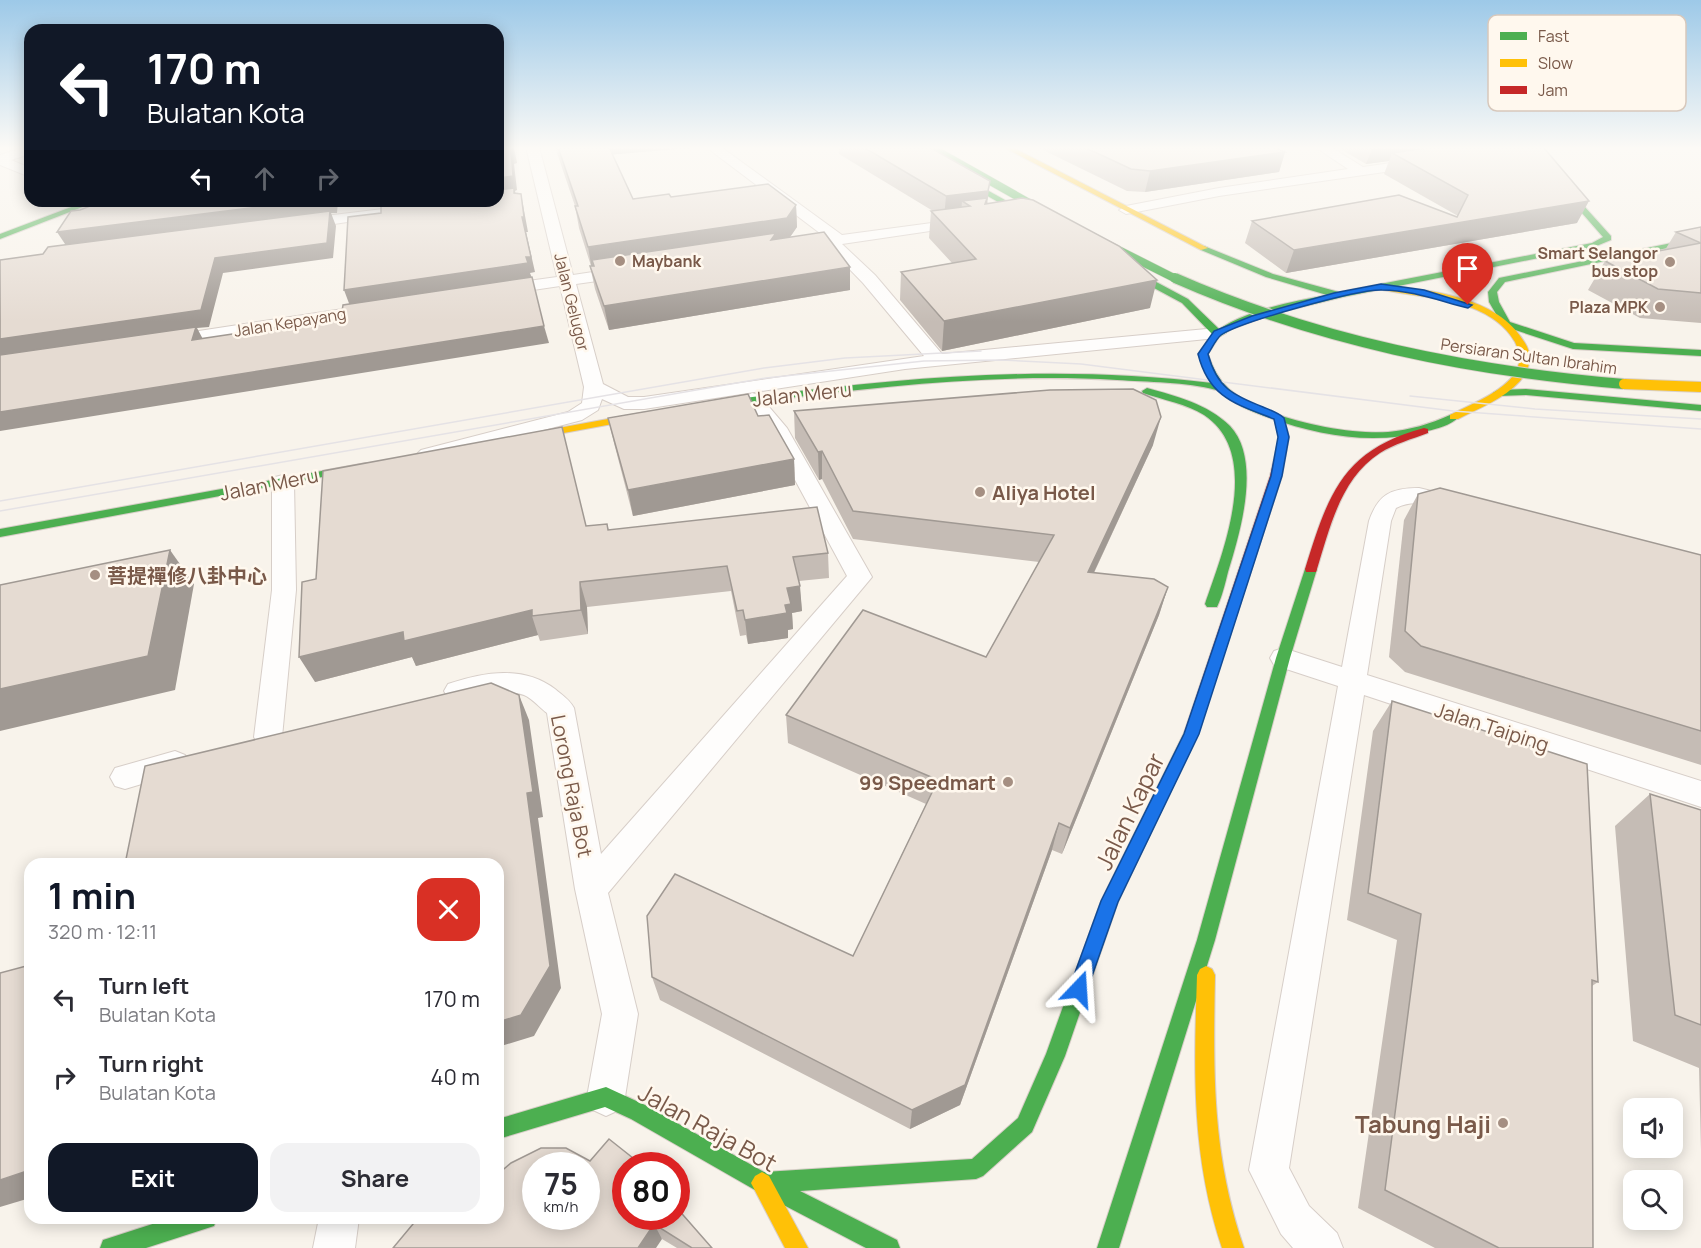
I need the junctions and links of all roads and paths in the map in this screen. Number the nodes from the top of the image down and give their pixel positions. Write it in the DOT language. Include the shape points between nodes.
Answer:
graph roads {
  1 [pos="542,205"];
  2 [pos="788,205"];
  3 [pos="1010,205"];
  4 [pos="1036,205"];
  5 [pos="1117,205"];
  6 [pos="1154,205"];
  7 [pos="1576,205"];
  8 [pos="78,207"];
  9 [pos="353,207"];
  10 [pos="1126,210"];
  11 [pos="397,212"];
  12 [pos="1022,212"];
  13 [pos="1000,215"];
  14 [pos="352,217"];
  15 [pos="979,219"];
  16 [pos="287,226"];
  17 [pos="0,237"];
  18 [pos="1608,238"];
  19 [pos="1701,239"];
  20 [pos="835,241"];
  21 [pos="785,248"];
  22 [pos="1655,249"];
  23 [pos="1192,269"];
  24 [pos="637,270"];
  25 [pos="566,280"];
  26 [pos="1381,287"];
  27 [pos="486,292"];
  28 [pos="1338,295"];
  29 [pos="394,306"];
  30 [pos="1506,324"];
  31 [pos="1217,333"];
  32 [pos="150,344"];
  33 [pos="1701,353"];
  34 [pos="937,360"];
  35 [pos="1573,364"];
  36 [pos="1026,375"];
  37 [pos="594,387"];
  38 [pos="1218,387"];
  39 [pos="1701,387"];
  40 [pos="1498,393"];
  41 [pos="752,399"];
  42 [pos="1701,408"];
  43 [pos="1279,418"];
  44 [pos="1424,431"];
  45 [pos="411,458"];
  46 [pos="376,464"];
  47 [pos="283,482"];
  48 [pos="1476,510"];
  49 [pos="0,533"];
  50 [pos="1208,622"];
  51 [pos="1205,644"];
  52 [pos="1283,658"];
  53 [pos="1354,681"];
  54 [pos="428,699"];
  55 [pos="1191,734"];
  56 [pos="268,737"];
  57 [pos="202,755"];
  58 [pos="125,777"];
  59 [pos="1701,794"];
  60 [pos="591,889"];
  61 [pos="1206,940"];
  62 [pos="606,1096"];
  63 [pos="504,1127"];
  64 [pos="762,1183"];
  65 [pos="187,1224"];
  66 [pos="338,1224"];
  67 [pos="111,1248"];
  68 [pos="334,1248"];
  69 [pos="797,1248"];
  70 [pos="889,1248"];
  71 [pos="1108,1248"];
  72 [pos="1233,1248"];
  73 [pos="1322,1248"];
  1 -- 25 [label="street, Jalan Gelugor"];
  2 -- 20 [label="street"];
  3 -- 12 [label="main road"];
  4 -- 39 [label="main road, Persiaran Sultan Ibrahim, bridge" via="1137,261 1234,304 1366,346 1459,366 1613,385"];
  5 -- 10 [label="main road"];
  6 -- 10 [label="street"];
  7 -- 18 [label="main road"];
  8 -- 17 [label="main road"];
  9 -- 14 [label="street"];
  10 -- 28 [label="main road" via="1242,267"];
  11 -- 14 [label="street"];
  12 -- 13 [label="street"];
  12 -- 31 [label="main road" via="1169,291 1204,316"];
  14 -- 16 [label="street"];
  15 -- 20 [label="street"];
  18 -- 22 [label="main road"];
  18 -- 26 [label="main road" via="1594,245"];
  19 -- 22 [label="main road"];
  20 -- 21 [label="street"];
  20 -- 34 [label="street"];
  22 -- 30 [label="main road" via="1502,280 1492,292"];
  23 -- 35 [label="main road, Persiaran Sultan Ibrahim" via="1293,310 1395,338 1456,351"];
  24 -- 25 [label="street"];
  25 -- 27 [label="street"];
  25 -- 37 [label="street, Jalan Gelugor"];
  26 -- 28 [label="main road"];
  26 -- 30 [label="main road" via="1453,300"];
  28 -- 31 [label="main road"];
  29 -- 32 [label="street, Jalan Kepayang"];
  30 -- 33 [label="main road" via="1573,346"];
  30 -- 40 [label="main road" via="1523,343 1526,356 1517,379"];
  31 -- 34 [label="street, Jalan Meru"];
  31 -- 38 [label="main road" via="1203,354"];
  34 -- 37 [label="street, Jalan Meru" via="644,403 624,403"];
  36 -- 38 [label="main road, Jalan Meru" via="1094,373 1168,378"];
  36 -- 41 [label="main road, Jalan Meru"];
  36 -- 50 [label="main road" via="1117,383 1158,393 1208,413 1228,430 1239,452 1239,517"];
  37 -- 45 [label="street" via="591,406 575,416"];
  38 -- 43 [label="main road" via="1239,402"];
  40 -- 42 [label="main road" via="1526,392"];
  40 -- 44 [label="main road"];
  41 -- 45 [label="main road, Jalan Meru"];
  41 -- 60 [label="street" via="777,428 860,577"];
  43 -- 44 [label="main road" via="1307,429 1348,436"];
  43 -- 55 [label="main road, Jalan Kapar" via="1284,437 1276,476"];
  44 -- 52 [label="main road" via="1377,450 1359,465 1331,505"];
  46 -- 47 [label="main road, Jalan Meru"];
  47 -- 49 [label="main road, Jalan Meru"];
  47 -- 56 [label="street" via="284,590"];
  48 -- 53 [label="street" via="1419,494 1405,494 1386,504"];
  51 -- 55 [label="main road"];
  52 -- 53 [label="street, Jalan Taiping"];
  52 -- 61 [label="main road"];
  53 -- 59 [label="street, Jalan Taiping"];
  53 -- 73 [label="street" via="1269,1170 1295,1220"];
  54 -- 60 [label="street, Lorong Raja Bot" via="496,682 532,686 560,708"];
  55 -- 64 [label="main road, Jalan Kapar" via="1110,901 1055,1056 1025,1125 976,1169"];
  57 -- 58 [label="street"];
  60 -- 62 [label="street, Lorong Raja Bot" via="620,1014"];
  61 -- 71 [label="main road"];
  61 -- 72 [label="main road" via="1210,1174 1223,1227"];
  62 -- 63 [label="main road, Jalan Raja Bot"];
  62 -- 64 [label="main road, Jalan Raja Bot"];
  64 -- 69 [label="main road"];
  64 -- 70 [label="main road, Jalan Raja Bot"];
  65 -- 67 [label="main road"];
  66 -- 68 [label="street"];
}
